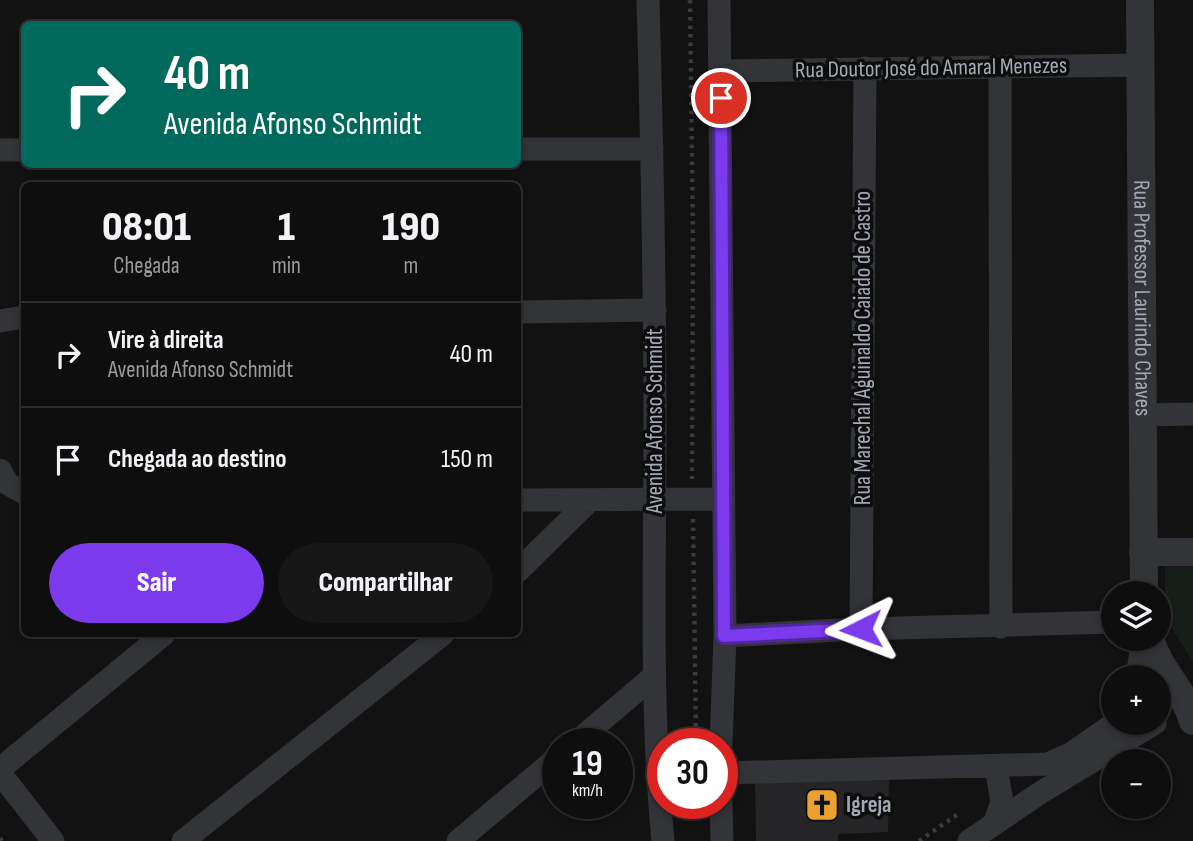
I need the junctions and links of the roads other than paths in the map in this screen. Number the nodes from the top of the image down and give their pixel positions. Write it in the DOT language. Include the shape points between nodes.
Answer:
graph roads {
  1 [pos="648,0"];
  2 [pos="719,0"];
  3 [pos="1140,0"];
  4 [pos="1140,65"];
  5 [pos="865,68"];
  6 [pos="1000,68"];
  7 [pos="721,71"];
  8 [pos="521,149"];
  9 [pos="652,149"];
  10 [pos="0,150"];
  11 [pos="21,150"];
  12 [pos="655,310"];
  13 [pos="521,312"];
  14 [pos="21,317"];
  15 [pos="0,320"];
  16 [pos="1193,414"];
  17 [pos="1143,415"];
  18 [pos="655,499"];
  19 [pos="723,499"];
  20 [pos="521,500"];
  21 [pos="589,500"];
  22 [pos="1143,552"];
  23 [pos="1193,552"];
  24 [pos="521,568"];
  25 [pos="1144,581"];
  26 [pos="1101,623"];
  27 [pos="1001,627"];
  28 [pos="861,629"];
  29 [pos="724,636"];
  30 [pos="160,637"];
  31 [pos="439,637"];
  32 [pos="1154,651"];
  33 [pos="654,676"];
  34 [pos="1191,707"];
  35 [pos="1171,716"];
  36 [pos="593,728"];
  37 [pos="657,728"];
  38 [pos="721,728"];
  39 [pos="1101,733"];
  40 [pos="1135,735"];
  41 [pos="996,767"];
  42 [pos="542,770"];
  43 [pos="0,771"];
  44 [pos="738,773"];
  45 [pos="662,819"];
  46 [pos="721,819"];
  47 [pos="994,824"];
  48 [pos="53,841"];
  49 [pos="183,841"];
  50 [pos="458,841"];
  51 [pos="663,841"];
  52 [pos="722,841"];
  53 [pos="969,841"];
  1 -- 9 [label="street, Avenida Afonso Schmidt"];
  2 -- 7 [label="street"];
  3 -- 4 [label="street, Rua Professor Laurindo Chaves"];
  4 -- 6 [label="street, Rua Doutor José do Amaral Menezes"];
  4 -- 17 [label="street, Rua Professor Laurindo Chaves"];
  5 -- 6 [label="street, Rua Doutor José do Amaral Menezes"];
  5 -- 7 [label="street, Rua Doutor José do Amaral Menezes"];
  5 -- 28 [label="street, Rua Marechal Aguinaldo Caiado de Castro"];
  6 -- 27 [label="street"];
  7 -- 19 [label="street"];
  8 -- 9 [label="street"];
  9 -- 12 [label="street, Avenida Afonso Schmidt"];
  10 -- 11 [label="street"];
  12 -- 13 [label="street"];
  12 -- 18 [label="street, Avenida Afonso Schmidt"];
  14 -- 15 [label="street"];
  16 -- 17 [label="street"];
  17 -- 22 [label="street, Rua Professor Laurindo Chaves"];
  18 -- 19 [label="street"];
  18 -- 21 [label="street"];
  18 -- 33 [label="street, Avenida Afonso Schmidt"];
  19 -- 29 [label="street"];
  20 -- 21 [label="street"];
  21 -- 24 [label="street"];
  22 -- 23 [label="street"];
  22 -- 25 [label="street, Rua Professor Laurindo Chaves"];
  26 -- 27 [label="street"];
  27 -- 28 [label="street"];
  28 -- 29 [label="street"];
  29 -- 38 [label="street"];
  30 -- 43 [label="street"];
  31 -- 49 [label="street"];
  32 -- 34 [label="street"];
  33 -- 36 [label="street"];
  33 -- 37 [label="street, Avenida Afonso Schmidt"];
  34 -- 35 [label="street"];
  39 -- 41 [label="street" via="1048,764"];
  40 -- 47 [label="street"];
  41 -- 44 [label="street"];
  41 -- 47 [label="street" via="1002,802"];
  42 -- 50 [label="street"];
  43 -- 48 [label="street"];
  45 -- 51 [label="street, Avenida Afonso Schmidt"];
  46 -- 52 [label="street"];
  47 -- 53 [label="street"];
}
